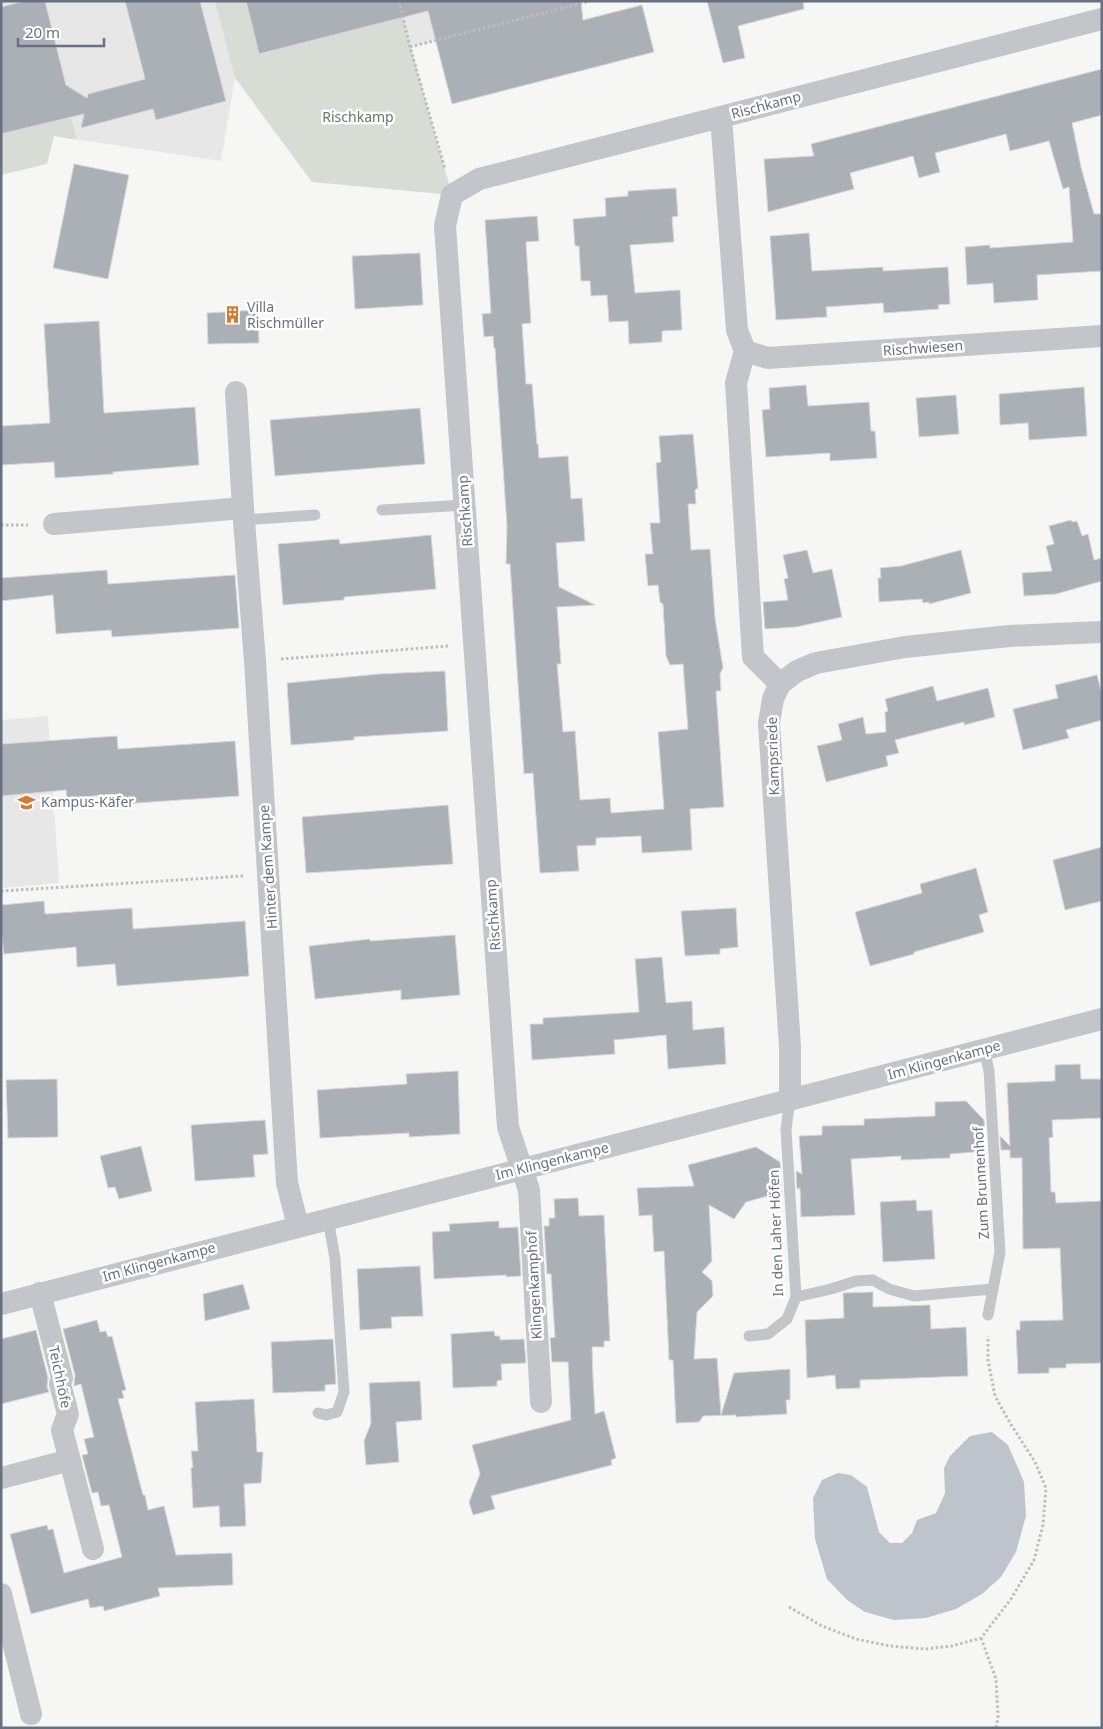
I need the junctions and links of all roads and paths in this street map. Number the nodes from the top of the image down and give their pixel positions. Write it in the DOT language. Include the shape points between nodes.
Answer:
graph roads {
  1 [pos="399,1"];
  2 [pos="590,1"];
  3 [pos="1102,18"];
  4 [pos="410,46"];
  5 [pos="721,117"];
  6 [pos="452,195"];
  7 [pos="1102,336"];
  8 [pos="745,351"];
  9 [pos="236,392"];
  10 [pos="464,505"];
  11 [pos="382,510"];
  12 [pos="243,514"];
  13 [pos="315,515"];
  14 [pos="54,524"];
  15 [pos="1102,632"];
  16 [pos="474,644"];
  17 [pos="256,661"];
  18 [pos="780,684"];
  19 [pos="268,874"];
  20 [pos="1,891"];
  21 [pos="1102,1019"];
  22 [pos="984,1049"];
  23 [pos="790,1100"];
  24 [pos="522,1169"];
  25 [pos="328,1218"];
  26 [pos="298,1226"];
  27 [pos="992,1289"];
  28 [pos="40,1294"];
  29 [pos="796,1297"];
  30 [pos="1,1304"];
  31 [pos="988,1315"];
  32 [pos="749,1336"];
  33 [pos="541,1402"];
  34 [pos="318,1413"];
  35 [pos="70,1460"];
  36 [pos="1,1478"];
  37 [pos="93,1549"];
  38 [pos="1,1594"];
  39 [pos="789,1607"];
  40 [pos="981,1638"];
  41 [pos="32,1714"];
  42 [pos="996,1728"];
  1 -- 4 [label="path"];
  2 -- 4 [label="path"];
  3 -- 5 [label="street, Rischkamp"];
  4 -- 6 [label="path"];
  5 -- 6 [label="street, Rischkamp" via="479,179"];
  5 -- 8 [label="street" via="737,330"];
  6 -- 10 [label="street, Rischkamp" via="445,226"];
  7 -- 8 [label="street, Rischwiesen" via="768,358"];
  8 -- 18 [label="street" via="736,383 753,657"];
  9 -- 12 [label="street, Hinter dem Kampe"];
  10 -- 11 [label="lane"];
  10 -- 16 [label="street, Rischkamp"];
  12 -- 13 [label="lane"];
  12 -- 14 [label="street"];
  12 -- 17 [label="street, Hinter dem Kampe"];
  15 -- 18 [label="street" via="1009,636 905,647 816,663 797,671"];
  16 -- 17 [label="path"];
  16 -- 24 [label="street, Rischkamp" via="508,1127"];
  17 -- 19 [label="street, Hinter dem Kampe"];
  18 -- 23 [label="street, Kampsriede" via="773,699 769,723 790,1047"];
  19 -- 20 [label="path"];
  19 -- 26 [label="street, Hinter dem Kampe" via="287,1184"];
  21 -- 22 [label="street, Im Klingenkampe"];
  22 -- 23 [label="street, Im Klingenkampe"];
  22 -- 27 [label="lane, Zum Brunnenhof" via="989,1071 1000,1252"];
  23 -- 24 [label="street, Im Klingenkampe"];
  23 -- 29 [label="lane, In den Laher Höfen" via="786,1129"];
  24 -- 25 [label="street, Im Klingenkampe"];
  24 -- 33 [label="street, Klingenkamphof" via="529,1190"];
  25 -- 26 [label="street, Im Klingenkampe"];
  25 -- 34 [label="lane" via="335,1259 344,1392 336,1412"];
  26 -- 28 [label="street, Im Klingenkampe"];
  27 -- 29 [label="lane" via="914,1296 889,1289 873,1280 856,1281"];
  27 -- 31 [label="lane, Zum Brunnenhof"];
  28 -- 30 [label="street, Im Klingenkampe"];
  28 -- 35 [label="street, Teichhöfe" via="62,1378 60,1384 68,1414 62,1430"];
  29 -- 32 [label="lane, In den Laher Höfen" via="787,1320 768,1334"];
  31 -- 40 [label="path" via="988,1360 995,1396 1035,1462 1046,1488 1043,1524 1034,1560 1011,1599"];
  35 -- 36 [label="street"];
  35 -- 37 [label="street, Teichhöfe"];
  38 -- 41 [label="street"];
  39 -- 40 [label="path" via="847,1636 890,1646 925,1649"];
  40 -- 42 [label="path" via="996,1679"];
}
